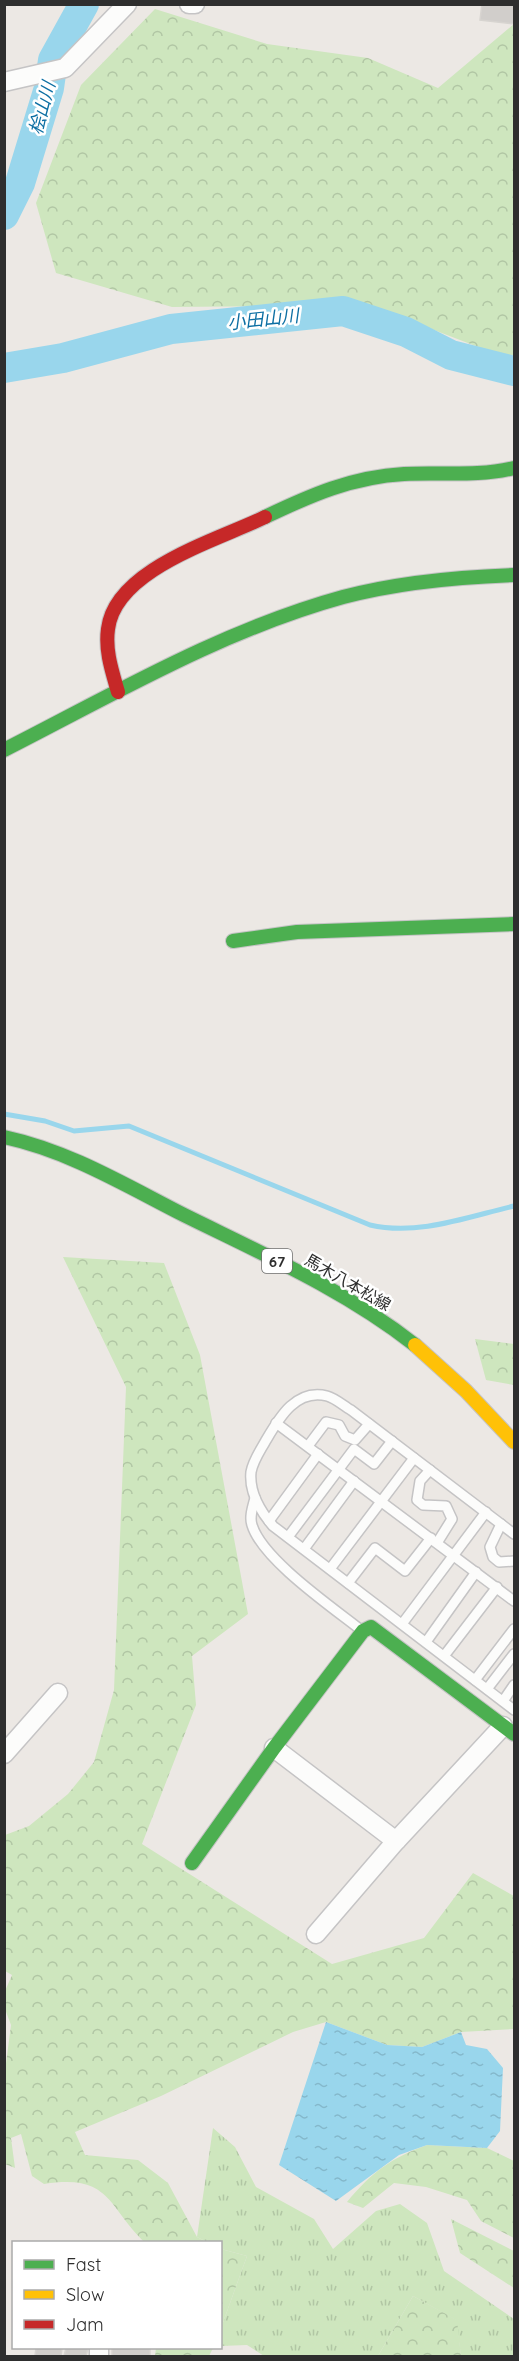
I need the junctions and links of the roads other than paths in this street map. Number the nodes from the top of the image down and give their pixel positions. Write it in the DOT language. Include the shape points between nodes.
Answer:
graph roads {
  1 [pos="127,4"];
  2 [pos="189,4"];
  3 [pos="195,4"];
  4 [pos="4,82"];
  5 [pos="514,468"];
  6 [pos="514,575"];
  7 [pos="118,692"];
  8 [pos="4,750"];
  9 [pos="514,924"];
  10 [pos="233,941"];
  11 [pos="4,1137"];
  12 [pos="276,1423"];
  13 [pos="369,1424"];
  14 [pos="392,1441"];
  15 [pos="514,1442"];
  16 [pos="308,1446"];
  17 [pos="318,1454"];
  18 [pos="414,1458"];
  19 [pos="339,1470"];
  20 [pos="430,1470"];
  21 [pos="354,1481"];
  22 [pos="255,1495"];
  23 [pos="381,1501"];
  24 [pos="486,1512"];
  25 [pos="269,1521"];
  26 [pos="501,1524"];
  27 [pos="514,1534"];
  28 [pos="288,1538"];
  29 [pos="434,1540"];
  30 [pos="304,1549"];
  31 [pos="454,1555"];
  32 [pos="514,1561"];
  33 [pos="330,1569"];
  34 [pos="476,1572"];
  35 [pos="348,1583"];
  36 [pos="497,1587"];
  37 [pos="514,1600"];
  38 [pos="402,1624"];
  39 [pos="514,1629"];
  40 [pos="363,1632"];
  41 [pos="426,1642"];
  42 [pos="514,1654"];
  43 [pos="444,1656"];
  44 [pos="475,1680"];
  45 [pos="514,1685"];
  46 [pos="487,1689"];
  47 [pos="58,1693"];
  48 [pos="503,1701"];
  49 [pos="514,1710"];
  50 [pos="509,1730"];
  51 [pos="274,1748"];
  52 [pos="4,1754"];
  53 [pos="396,1841"];
  54 [pos="192,1863"];
  55 [pos="316,1934"];
  1 -- 4 [label="street" via="65,68"];
  2 -- 3 [label="street"];
  5 -- 7 [label="street" via="495,474 438,472 342,483 153,567 122,594 108,622 104,643"];
  6 -- 7 [label="street" via="405,585 323,603 245,631"];
  7 -- 8 [label="street"];
  9 -- 10 [label="street" via="297,932"];
  11 -- 15 [label="street, 馬木八本松線 / 67" via="42,1145 351,1301 430,1356"];
  12 -- 13 [label="lane" via="298,1400 328,1396"];
  12 -- 16 [label="lane"];
  12 -- 22 [label="lane" via="253,1462"];
  13 -- 14 [label="lane"];
  13 -- 16 [label="lane" via="355,1440 345,1436 339,1425 326,1422"];
  14 -- 18 [label="lane"];
  14 -- 19 [label="lane" via="374,1464 354,1449"];
  16 -- 17 [label="lane"];
  17 -- 19 [label="lane"];
  17 -- 25 [label="lane"];
  18 -- 20 [label="lane"];
  18 -- 23 [label="lane"];
  19 -- 21 [label="lane"];
  19 -- 28 [label="lane"];
  20 -- 24 [label="lane"];
  20 -- 29 [label="lane" via="420,1481 417,1500 423,1505 446,1506 452,1519"];
  21 -- 23 [label="lane"];
  21 -- 30 [label="lane"];
  22 -- 25 [label="lane"];
  22 -- 40 [label="lane" via="250,1522 257,1539 298,1581"];
  23 -- 29 [label="lane"];
  23 -- 33 [label="lane"];
  24 -- 26 [label="lane"];
  24 -- 31 [label="lane"];
  25 -- 28 [label="lane"];
  26 -- 27 [label="lane"];
  26 -- 32 [label="lane" via="490,1547 493,1557 499,1562"];
  28 -- 30 [label="lane"];
  29 -- 31 [label="lane"];
  29 -- 35 [label="lane" via="405,1571 375,1548"];
  30 -- 33 [label="lane"];
  31 -- 34 [label="lane"];
  31 -- 38 [label="lane"];
  33 -- 35 [label="lane"];
  34 -- 36 [label="lane"];
  34 -- 41 [label="lane"];
  35 -- 38 [label="lane"];
  36 -- 37 [label="lane"];
  36 -- 43 [label="lane"];
  38 -- 41 [label="lane"];
  39 -- 44 [label="lane"];
  40 -- 50 [label="street" via="371,1627"];
  40 -- 51 [label="street"];
  41 -- 43 [label="lane"];
  42 -- 46 [label="lane"];
  43 -- 44 [label="lane"];
  44 -- 46 [label="lane"];
  45 -- 48 [label="lane"];
  46 -- 48 [label="lane"];
  47 -- 52 [label="street"];
  48 -- 49 [label="lane"];
  50 -- 53 [label="street"];
  51 -- 53 [label="street"];
  51 -- 54 [label="street"];
  53 -- 55 [label="street"];
}
